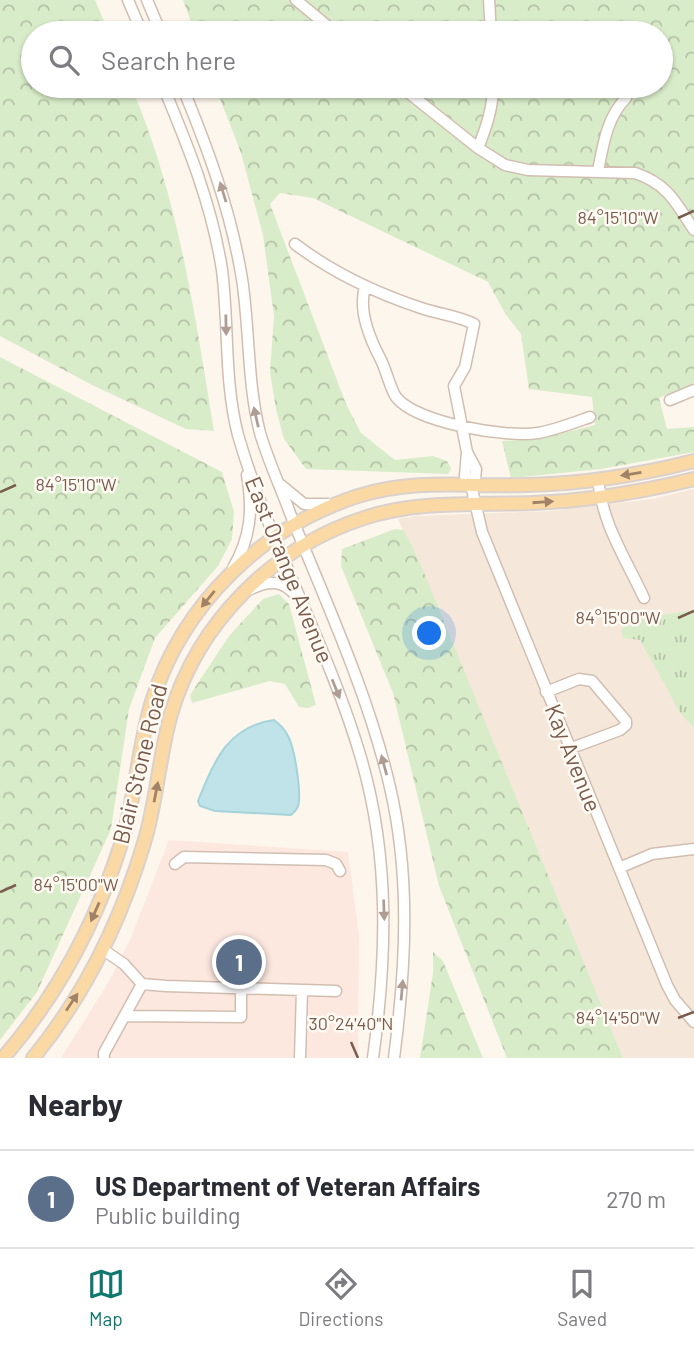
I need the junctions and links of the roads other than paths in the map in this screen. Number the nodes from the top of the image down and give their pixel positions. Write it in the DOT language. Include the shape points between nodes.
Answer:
graph roads {
  1 [pos="128,0"];
  2 [pos="147,0"];
  3 [pos="296,0"];
  4 [pos="489,0"];
  5 [pos="137,21"];
  6 [pos="156,21"];
  7 [pos="321,21"];
  8 [pos="490,21"];
  9 [pos="168,98"];
  10 [pos="187,98"];
  11 [pos="415,98"];
  12 [pos="493,98"];
  13 [pos="626,98"];
  14 [pos="478,148"];
  15 [pos="598,171"];
  16 [pos="694,230"];
  17 [pos="295,244"];
  18 [pos="365,286"];
  19 [pos="694,390"];
  20 [pos="670,400"];
  21 [pos="590,417"];
  22 [pos="460,426"];
  23 [pos="242,451"];
  24 [pos="694,461"];
  25 [pos="694,479"];
  26 [pos="598,480"];
  27 [pos="278,481"];
  28 [pos="471,485"];
  29 [pos="600,497"];
  30 [pos="346,500"];
  31 [pos="475,503"];
  32 [pos="295,525"];
  33 [pos="275,536"];
  34 [pos="303,545"];
  35 [pos="284,558"];
  36 [pos="231,573"];
  37 [pos="239,597"];
  38 [pos="644,598"];
  39 [pos="302,604"];
  40 [pos="546,692"];
  41 [pos="569,749"];
  42 [pos="694,849"];
  43 [pos="175,864"];
  44 [pos="619,868"];
  45 [pos="340,871"];
  46 [pos="82,940"];
  47 [pos="102,949"];
  48 [pos="142,984"];
  49 [pos="241,989"];
  50 [pos="302,990"];
  51 [pos="336,991"];
  52 [pos="125,1016"];
  53 [pos="694,1022"];
  54 [pos="3,1058"];
  55 [pos="33,1058"];
  56 [pos="104,1058"];
  57 [pos="300,1058"];
  58 [pos="373,1058"];
  59 [pos="394,1058"];
  1 -- 5 [label="street"];
  2 -- 6 [label="street"];
  3 -- 7 [label="street"];
  4 -- 8 [label="street"];
  9 -- 23 [label="street, East Orange Avenue, one-way" via="194,162 217,240 228,387"];
  27 -- 10 [label="street, East Orange Avenue, one-way" via="252,401 242,284 230,217"];
  11 -- 14 [label="street"];
  12 -- 14 [label="street"];
  13 -- 15 [label="street" via="613,113"];
  14 -- 15 [label="street" via="519,169"];
  15 -- 16 [label="street" via="635,173 658,183"];
  17 -- 18 [label="street" via="318,262"];
  18 -- 22 [label="street" via="363,313 396,397 417,413"];
  18 -- 22 [label="street, Kay Avenue" via="474,324 465,367 454,386"];
  19 -- 20 [label="street"];
  21 -- 22 [label="street" via="538,433"];
  22 -- 28 [label="street, Kay Avenue" via="467,452 465,477"];
  23 -- 33 [label="street, East Orange Avenue"];
  23 -- 36 [label="street" via="251,524"];
  24 -- 26 [label="main road, Blair Stone Road, one-way"];
  25 -- 29 [label="main road, Blair Stone Road"];
  26 -- 28 [label="main road, Blair Stone Road"];
  26 -- 29 [label="street"];
  27 -- 30 [label="street" via="298,501 310,505"];
  27 -- 32 [label="street, East Orange Avenue"];
  28 -- 30 [label="main road, Blair Stone Road" via="406,485"];
  28 -- 31 [label="street, Kay Avenue"];
  31 -- 29 [label="main road, Blair Stone Road, one-way"];
  29 -- 38 [label="street" via="608,525"];
  30 -- 32 [label="main road, Blair Stone Road"];
  31 -- 34 [label="main road, Blair Stone Road" via="382,513"];
  31 -- 40 [label="street, Kay Avenue" via="482,532"];
  32 -- 33 [label="main road, Blair Stone Road"];
  32 -- 34 [label="street, East Orange Avenue"];
  33 -- 35 [label="street, East Orange Avenue"];
  33 -- 36 [label="main road, Blair Stone Road"];
  34 -- 35 [label="main road, Blair Stone Road"];
  59 -- 34 [label="street, East Orange Avenue, one-way" via="405,929 396,818 371,722"];
  35 -- 37 [label="main road, Blair Stone Road"];
  35 -- 39 [label="street, East Orange Avenue"];
  36 -- 46 [label="main road, Blair Stone Road, one-way" via="188,626 158,684 123,837"];
  37 -- 39 [label="street" via="272,582 287,587"];
  47 -- 37 [label="main road, Blair Stone Road, one-way" via="144,844 178,695 208,636"];
  39 -- 58 [label="street, East Orange Avenue, one-way" via="361,758 380,851 384,950"];
  40 -- 41 [label="street, Kay Avenue"];
  40 -- 41 [label="street" via="579,679 592,681 626,721 620,730"];
  41 -- 44 [label="street, Kay Avenue"];
  42 -- 44 [label="street" via="652,854"];
  43 -- 45 [label="street" via="184,857 326,860"];
  44 -- 53 [label="street, Kay Avenue" via="667,985"];
  46 -- 47 [label="main road"];
  46 -- 54 [label="main road, Blair Stone Road" via="48,998"];
  47 -- 48 [label="street"];
  55 -- 47 [label="main road, Blair Stone Road, one-way" via="78,994"];
  48 -- 49 [label="street"];
  48 -- 52 [label="street"];
  49 -- 50 [label="street"];
  49 -- 52 [label="street" via="241,1017"];
  50 -- 51 [label="street"];
  50 -- 57 [label="street"];
  52 -- 56 [label="street"];
}
